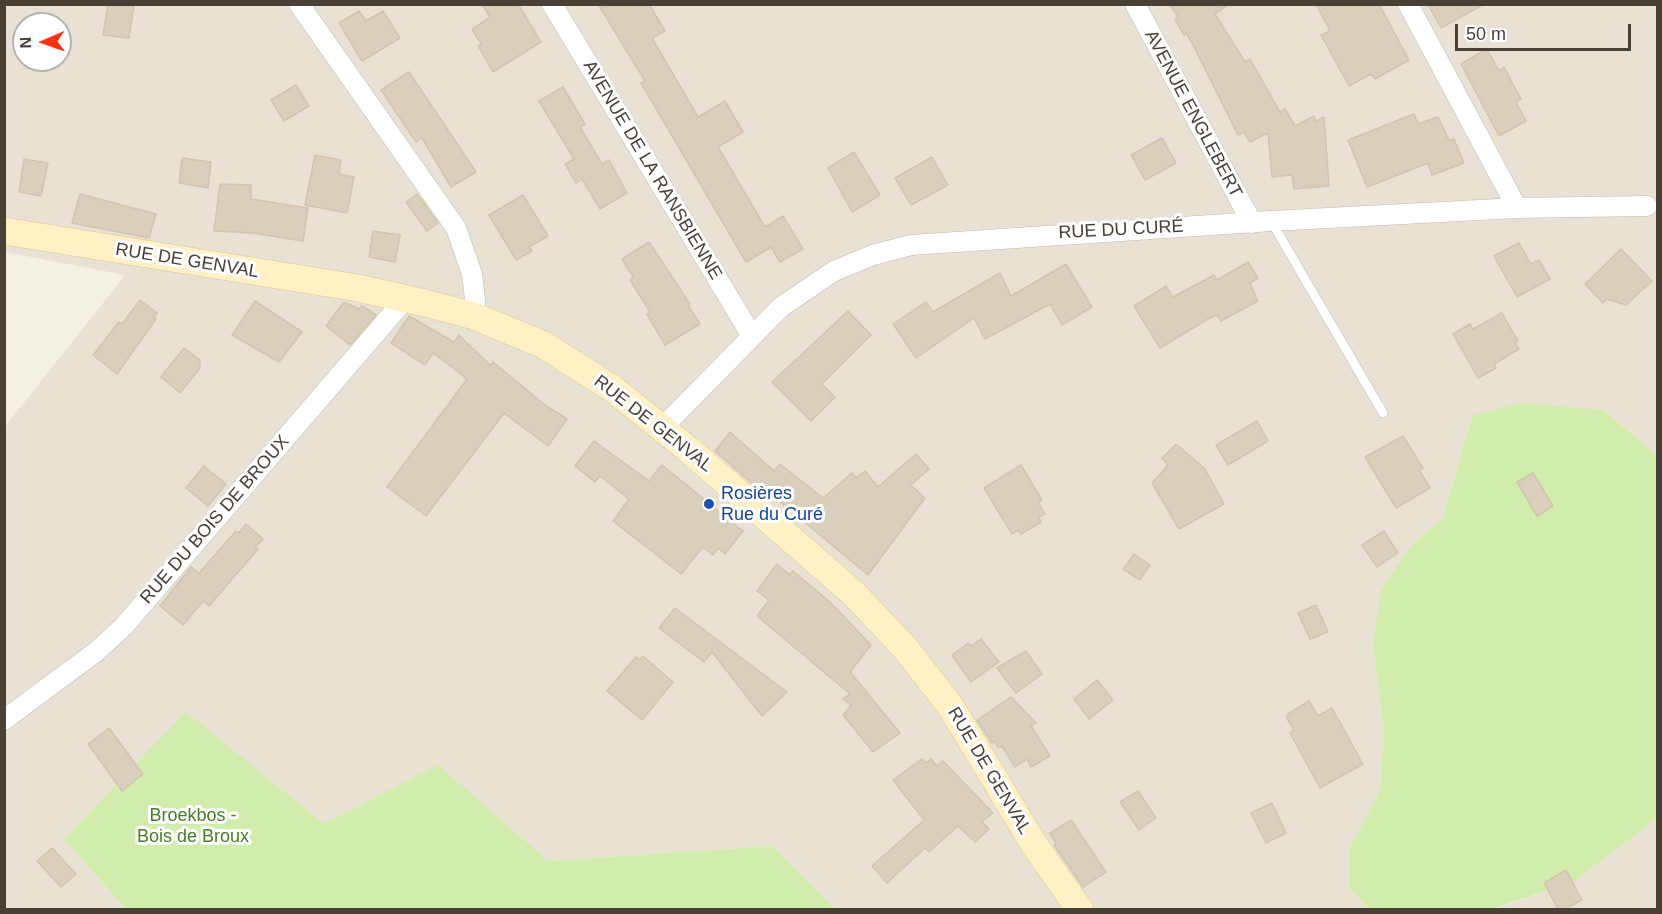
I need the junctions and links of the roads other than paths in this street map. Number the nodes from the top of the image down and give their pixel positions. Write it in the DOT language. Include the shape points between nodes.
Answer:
graph roads {
  1 [pos="300,4"];
  2 [pos="552,4"];
  3 [pos="1135,4"];
  4 [pos="1408,4"];
  5 [pos="1647,206"];
  6 [pos="1517,208"];
  7 [pos="1262,222"];
  8 [pos="4,231"];
  9 [pos="406,298"];
  10 [pos="474,316"];
  11 [pos="752,336"];
  12 [pos="1383,413"];
  13 [pos="662,428"];
  14 [pos="4,720"];
  15 [pos="1080,909"];
  1 -- 10 [label="street" via="456,228 472,274"];
  2 -- 11 [label="street, AVENUE DE LA RANSBIENNE"];
  3 -- 7 [label="street, AVENUE ENGLEBERT"];
  4 -- 6 [label="street"];
  5 -- 6 [label="street, RUE DU CURÉ"];
  6 -- 7 [label="street, RUE DU CURÉ"];
  7 -- 11 [label="street, RUE DU CURÉ" via="911,245 834,271 781,307"];
  7 -- 12 [label="lane"];
  8 -- 9 [label="street, RUE DE GENVAL"];
  9 -- 10 [label="street, RUE DE GENVAL"];
  9 -- 14 [label="street, RUE DU BOIS DE BROUX" via="124,626 97,651"];
  10 -- 13 [label="street, RUE DE GENVAL" via="544,345 613,389"];
  11 -- 13 [label="street, RUE DU CURÉ"];
  13 -- 15 [label="street, RUE DE GENVAL" via="854,594 906,649 951,707 1035,846"];
}
